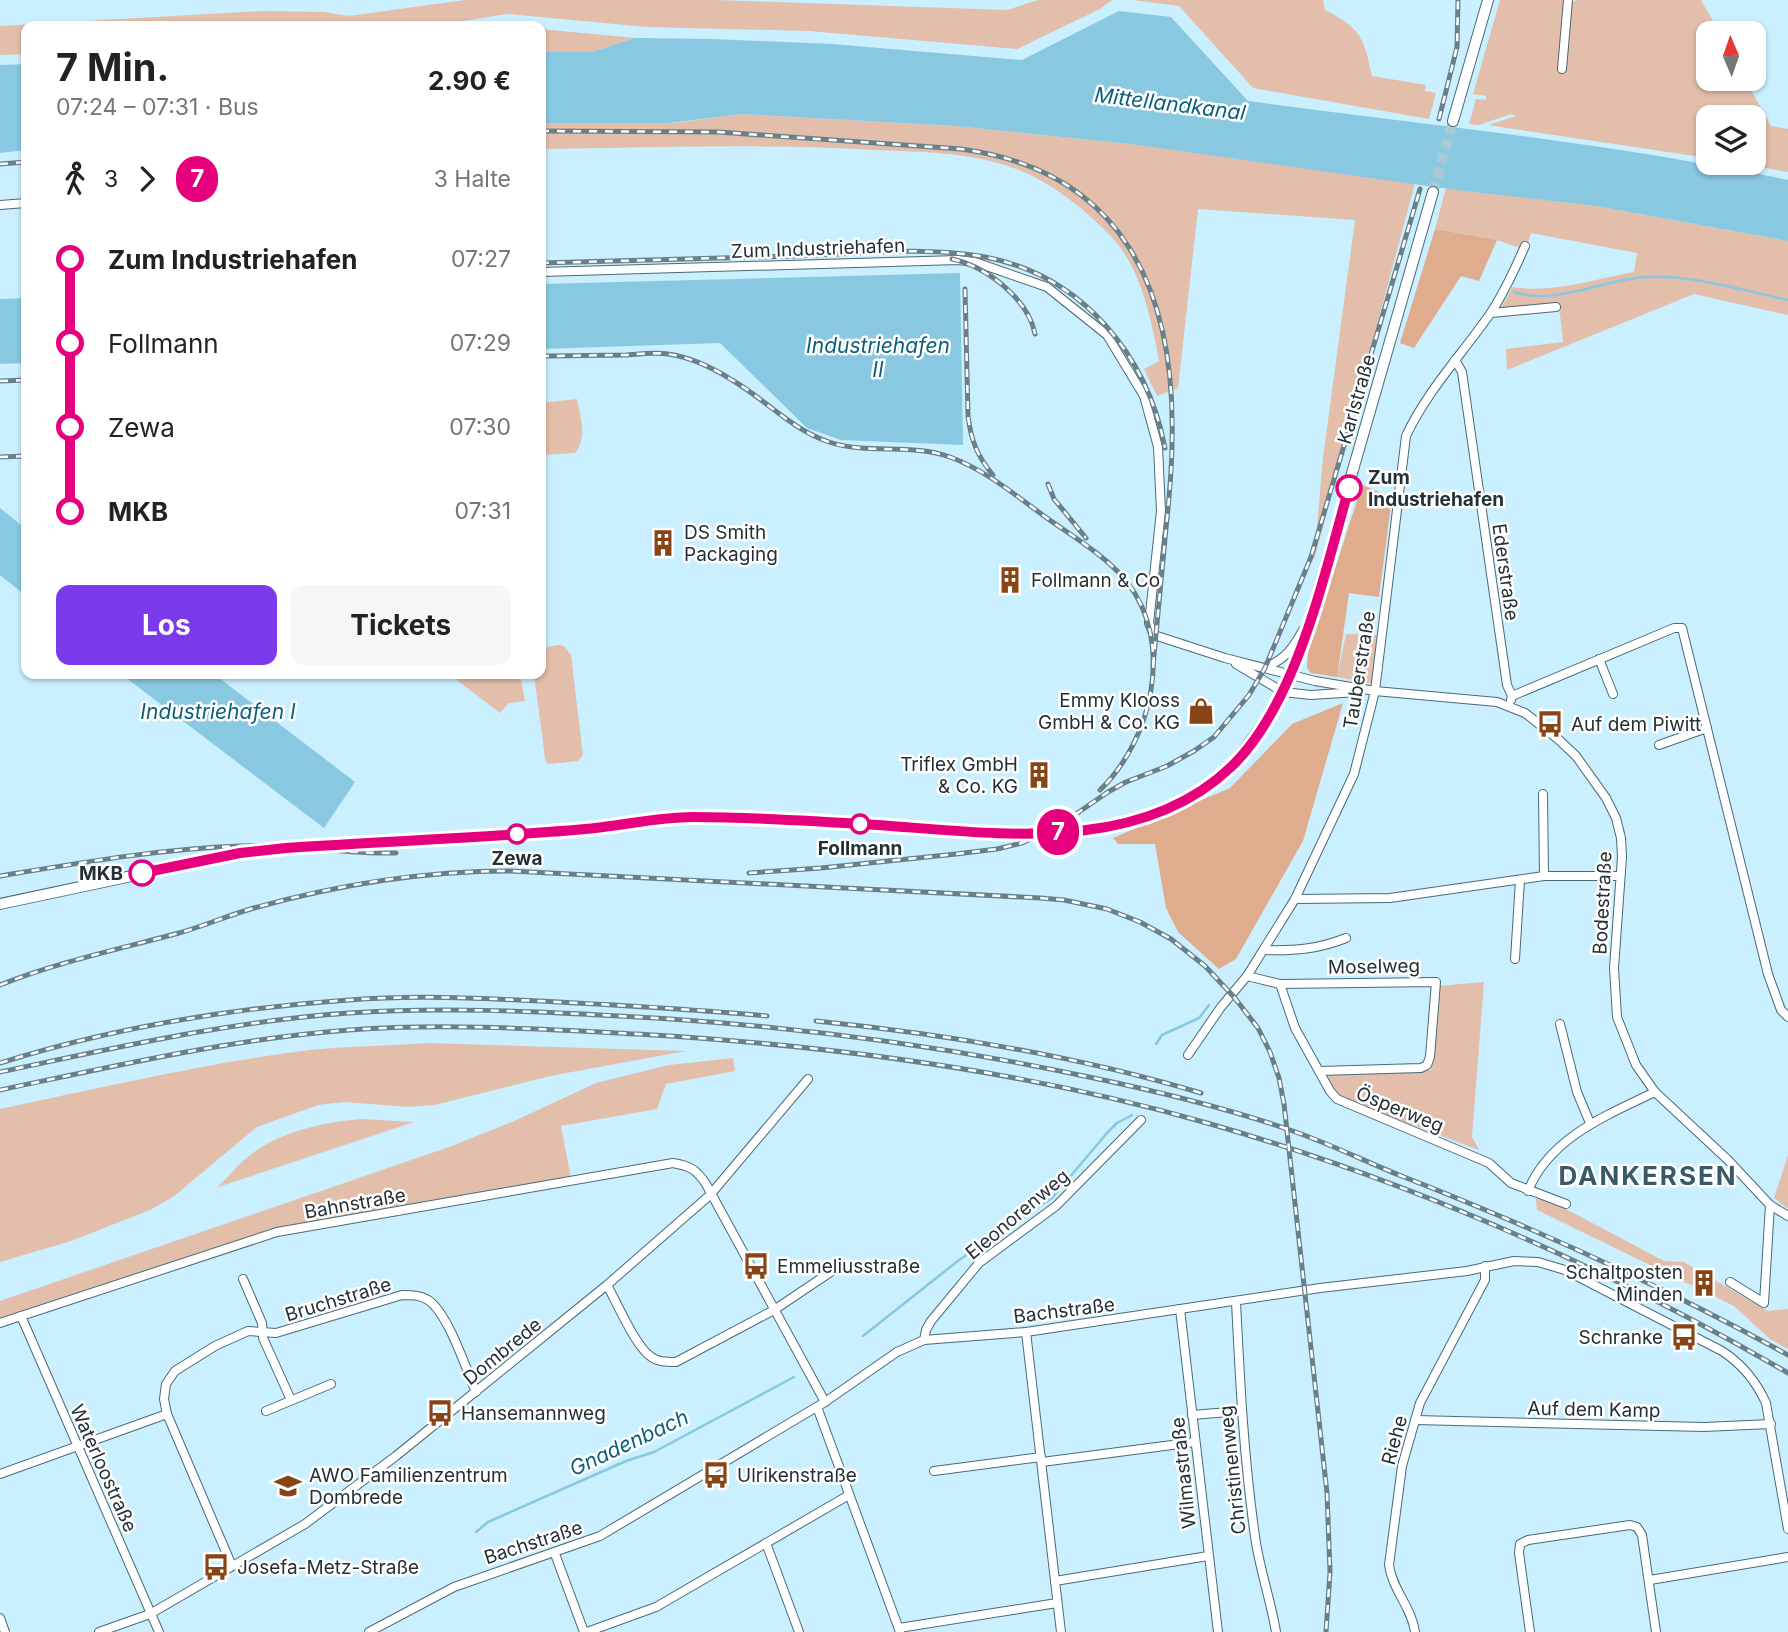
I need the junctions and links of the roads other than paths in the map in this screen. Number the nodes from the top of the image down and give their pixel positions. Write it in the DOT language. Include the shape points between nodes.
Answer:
graph roads {
  1 [pos="1488,0"];
  2 [pos="1568,0"];
  3 [pos="1562,69"];
  4 [pos="1453,121"];
  5 [pos="1433,192"];
  6 [pos="21,203"];
  7 [pos="0,205"];
  8 [pos="1525,246"];
  9 [pos="546,272"];
  10 [pos="1556,307"];
  11 [pos="1491,313"];
  12 [pos="1455,360"];
  13 [pos="1311,615"];
  14 [pos="1225,658"];
  15 [pos="1599,659"];
  16 [pos="1265,668"];
  17 [pos="1291,674"];
  18 [pos="1375,691"];
  19 [pos="1283,692"];
  20 [pos="1613,694"];
  21 [pos="1512,696"];
  22 [pos="1510,706"];
  23 [pos="1707,728"];
  24 [pos="1658,745"];
  25 [pos="1543,794"];
  26 [pos="1544,876"];
  27 [pos="1619,876"];
  28 [pos="1520,880"];
  29 [pos="1295,899"];
  30 [pos="0,904"];
  31 [pos="1346,938"];
  32 [pos="1265,950"];
  33 [pos="1515,959"];
  34 [pos="1247,976"];
  35 [pos="1280,984"];
  36 [pos="1788,1017"];
  37 [pos="1560,1024"];
  38 [pos="1188,1055"];
  39 [pos="1319,1070"];
  40 [pos="808,1079"];
  41 [pos="1655,1092"];
  42 [pos="1141,1120"];
  43 [pos="1590,1123"];
  44 [pos="1528,1191"];
  45 [pos="710,1195"];
  46 [pos="1566,1204"];
  47 [pos="1770,1205"];
  48 [pos="1788,1216"];
  49 [pos="841,1265"];
  50 [pos="1485,1266"];
  51 [pos="243,1279"];
  52 [pos="1730,1282"];
  53 [pos="607,1285"];
  54 [pos="1236,1301"];
  55 [pos="1180,1309"];
  56 [pos="774,1310"];
  57 [pos="21,1316"];
  58 [pos="0,1323"];
  59 [pos="263,1332"];
  60 [pos="1026,1332"];
  61 [pos="924,1340"];
  62 [pos="331,1384"];
  63 [pos="476,1392"];
  64 [pos="291,1400"];
  65 [pos="821,1405"];
  66 [pos="266,1411"];
  67 [pos="1241,1411"];
  68 [pos="167,1414"];
  69 [pos="1192,1415"];
  70 [pos="1415,1420"];
  71 [pos="1771,1424"];
  72 [pos="1195,1442"];
  73 [pos="76,1447"];
  74 [pos="1041,1460"];
  75 [pos="934,1471"];
  76 [pos="0,1474"];
  77 [pos="849,1495"];
  78 [pos="1788,1529"];
  79 [pos="766,1543"];
  80 [pos="555,1554"];
  81 [pos="1208,1556"];
  82 [pos="1788,1557"];
  83 [pos="232,1566"];
  84 [pos="1650,1580"];
  85 [pos="1055,1581"];
  86 [pos="1057,1603"];
  87 [pos="150,1614"];
  88 [pos="0,1618"];
  89 [pos="899,1630"];
  90 [pos="5,1632"];
  91 [pos="99,1632"];
  92 [pos="159,1632"];
  93 [pos="369,1632"];
  94 [pos="585,1632"];
  95 [pos="799,1632"];
  96 [pos="1060,1632"];
  97 [pos="1218,1632"];
  98 [pos="1276,1632"];
  99 [pos="1415,1632"];
  100 [pos="1530,1632"];
  101 [pos="1656,1632"];
  1 -- 4 [label="street"];
  2 -- 3 [label="street"];
  5 -- 13 [label="street, Karlstraße"];
  6 -- 7 [label="street"];
  8 -- 11 [label="street, Tauberstraße"];
  9 -- 14 [label="street, Zum Industriehafen" via="958,260 1047,287 1107,335 1144,396 1159,460 1161,512 1149,623 1154,635"];
  10 -- 11 [label="street"];
  11 -- 12 [label="street, Tauberstraße"];
  12 -- 18 [label="street, Tauberstraße" via="1403,445"];
  12 -- 21 [label="street, Ederstraße" via="1462,372"];
  13 -- 16 [label="street" via="1282,660"];
  13 -- 17 [label="street, Karlstraße"];
  14 -- 16 [label="street, Zum Industriehafen"];
  14 -- 19 [label="street, Zum Industriehafen"];
  15 -- 20 [label="street"];
  15 -- 21 [label="street"];
  15 -- 23 [label="street" via="1682,628"];
  16 -- 17 [label="street, Zum Industriehafen"];
  17 -- 18 [label="street, Bodestraße"];
  17 -- 19 [label="street, Karlstraße"];
  18 -- 19 [label="street, Bodestraße"];
  18 -- 22 [label="street, Bodestraße"];
  18 -- 29 [label="street, Tauberstraße" via="1354,774"];
  19 -- 30 [label="street, Karlstraße" via="1233,765 1212,783 1155,814 1100,828 1003,833 678,818 587,829 240,853"];
  21 -- 22 [label="street, Ederstraße"];
  22 -- 27 [label="street, Bodestraße" via="1541,724 1568,748 1606,798 1621,838"];
  23 -- 24 [label="street"];
  23 -- 36 [label="street" via="1768,974"];
  25 -- 26 [label="street"];
  26 -- 27 [label="street"];
  26 -- 28 [label="street"];
  27 -- 41 [label="street, Bodestraße" via="1614,968 1618,1017 1636,1065"];
  28 -- 29 [label="street" via="1390,898"];
  28 -- 33 [label="street"];
  29 -- 32 [label="street, Tauberstraße"];
  31 -- 32 [label="street" via="1324,947"];
  32 -- 34 [label="street, Tauberstraße"];
  34 -- 35 [label="street, Moselweg"];
  34 -- 38 [label="street, Tauberstraße"];
  35 -- 39 [label="street, Ösperweg" via="1295,1028"];
  35 -- 39 [label="street, Moselweg" via="1436,982 1427,1065"];
  37 -- 43 [label="street"];
  39 -- 44 [label="street, Ösperweg" via="1337,1099 1489,1163"];
  40 -- 45 [label="street, Dombrede"];
  41 -- 43 [label="street"];
  41 -- 47 [label="street, Bodestraße"];
  42 -- 61 [label="street, Eleonorenweg" via="1056,1206 979,1263 931,1321"];
  43 -- 44 [label="street" via="1547,1159"];
  44 -- 46 [label="street, Ösperweg"];
  45 -- 53 [label="street, Dombrede"];
  45 -- 56 [label="street"];
  45 -- 57 [label="street, Bahnstraße" via="698,1171 673,1163 397,1211 276,1233"];
  47 -- 48 [label="street, Bodestraße"];
  47 -- 52 [label="street" via="1764,1303"];
  49 -- 56 [label="street"];
  50 -- 54 [label="street, Bachstraße"];
  50 -- 70 [label="street, Riehe" via="1485,1280"];
  50 -- 71 [label="street, Bachstraße" via="1514,1261 1557,1267 1722,1351 1744,1368 1758,1387"];
  51 -- 59 [label="street"];
  53 -- 56 [label="street" via="642,1349 663,1362 689,1357"];
  53 -- 63 [label="street, Dombrede"];
  54 -- 55 [label="street, Bachstraße"];
  54 -- 67 [label="street, Christinenweg"];
  55 -- 60 [label="street, Bachstraße"];
  55 -- 69 [label="street, Wilmastraße"];
  56 -- 65 [label="street"];
  57 -- 58 [label="street, Bahnstraße"];
  57 -- 73 [label="street, Waterloostraße"];
  59 -- 63 [label="street, Bruchstraße" via="276,1334 402,1295 426,1298 443,1315"];
  59 -- 64 [label="street"];
  59 -- 68 [label="street, Bruchstraße" via="248,1331 175,1371 166,1384"];
  60 -- 61 [label="street, Bachstraße"];
  60 -- 74 [label="street"];
  61 -- 65 [label="street, Bachstraße" via="897,1352"];
  62 -- 64 [label="street"];
  63 -- 83 [label="street, Dombrede" via="314,1517"];
  64 -- 66 [label="street"];
  65 -- 77 [label="street"];
  65 -- 80 [label="street, Bachstraße" via="600,1536"];
  67 -- 69 [label="street"];
  67 -- 98 [label="street, Christinenweg" via="1257,1546"];
  68 -- 73 [label="street"];
  68 -- 83 [label="street"];
  69 -- 72 [label="street, Wilmastraße"];
  70 -- 71 [label="street, Auf dem Kamp" via="1704,1427"];
  70 -- 99 [label="street, Riehe" via="1402,1466 1389,1565"];
  71 -- 78 [label="street, Bachstraße"];
  72 -- 74 [label="street"];
  72 -- 81 [label="street, Wilmastraße"];
  73 -- 76 [label="street"];
  73 -- 87 [label="street, Waterloostraße"];
  74 -- 75 [label="street"];
  74 -- 85 [label="street"];
  77 -- 79 [label="street"];
  77 -- 89 [label="street"];
  79 -- 94 [label="street" via="656,1607"];
  79 -- 95 [label="street"];
  80 -- 93 [label="street, Bachstraße" via="454,1587"];
  80 -- 94 [label="street"];
  81 -- 85 [label="street"];
  81 -- 97 [label="street, Wilmastraße"];
  82 -- 84 [label="street"];
  83 -- 87 [label="street, Dombrede"];
  84 -- 100 [label="street" via="1641,1531 1630,1525 1523,1541 1518,1553"];
  84 -- 101 [label="street"];
  85 -- 86 [label="street"];
  86 -- 89 [label="street"];
  86 -- 96 [label="street"];
  87 -- 91 [label="street, Dombrede"];
  87 -- 92 [label="street, Waterloostraße"];
  88 -- 90 [label="street"];
}
